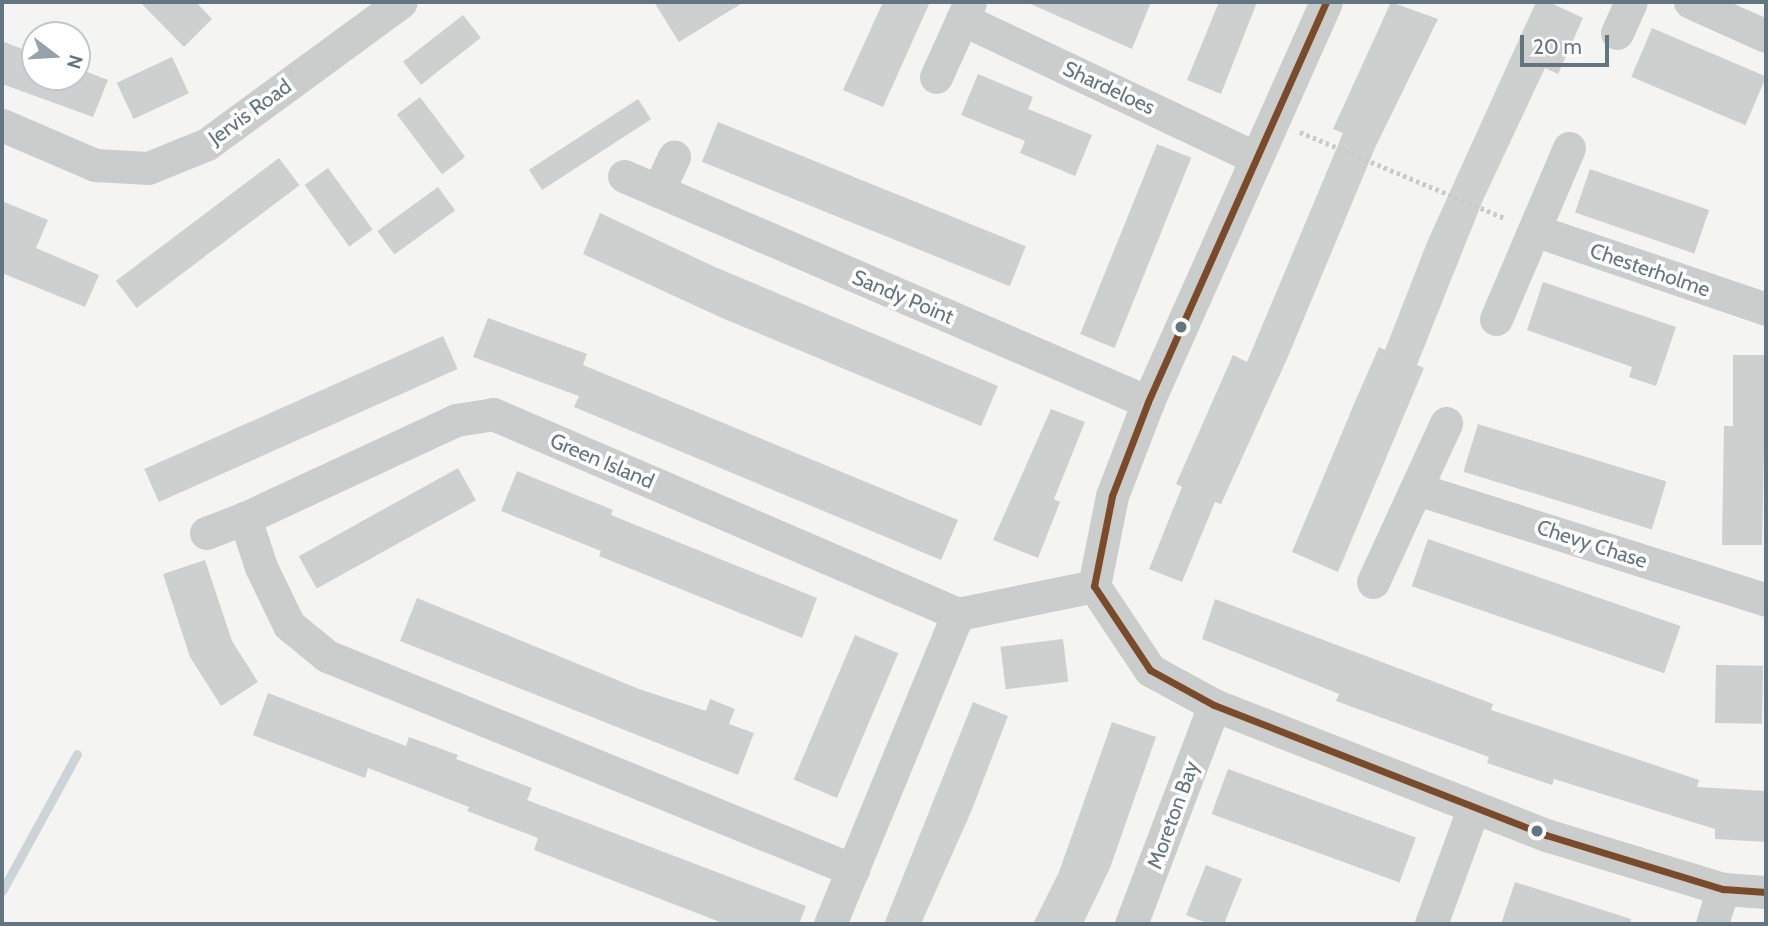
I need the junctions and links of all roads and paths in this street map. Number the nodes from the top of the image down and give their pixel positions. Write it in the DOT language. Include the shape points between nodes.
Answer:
graph roads {
  1 [pos="401,2"];
  2 [pos="1325,2"];
  3 [pos="1631,2"];
  4 [pos="1690,2"];
  5 [pos="966,10"];
  6 [pos="1617,33"];
  7 [pos="1766,36"];
  8 [pos="936,77"];
  9 [pos="1274,120"];
  10 [pos="2,125"];
  11 [pos="1569,148"];
  12 [pos="674,156"];
  13 [pos="1256,158"];
  14 [pos="624,176"];
  15 [pos="658,191"];
  16 [pos="1534,230"];
  17 [pos="1766,309"];
  18 [pos="1496,319"];
  19 [pos="1149,402"];
  20 [pos="1446,423"];
  21 [pos="1417,489"];
  22 [pos="245,518"];
  23 [pos="206,533"];
  24 [pos="1373,582"];
  25 [pos="1094,586"];
  26 [pos="1766,600"];
  27 [pos="958,614"];
  28 [pos="1214,705"];
  29 [pos="1473,809"];
  30 [pos="853,870"];
  31 [pos="1723,889"];
  32 [pos="1766,892"];
  33 [pos="830,924"];
  34 [pos="1131,924"];
  35 [pos="1431,924"];
  36 [pos="1712,924"];
  1 -- 10 [label="street, Jervis Road" via="206,144 149,168 95,165"];
  2 -- 9 [label="street"];
  3 -- 6 [label="street"];
  4 -- 7 [label="street"];
  5 -- 8 [label="street, Shardeloes"];
  5 -- 13 [label="street, Shardeloes"];
  9 -- 13 [label="street"];
  9 -- 16 [label="path"];
  11 -- 16 [label="street"];
  12 -- 15 [label="street"];
  13 -- 19 [label="street"];
  14 -- 15 [label="street, Sandy Point"];
  15 -- 19 [label="street, Sandy Point"];
  16 -- 17 [label="street, Chesterholme"];
  16 -- 18 [label="street"];
  19 -- 25 [label="street" via="1112,496"];
  20 -- 21 [label="street"];
  21 -- 24 [label="street"];
  21 -- 26 [label="street, Chevy Chase"];
  22 -- 23 [label="street, Green Island"];
  22 -- 27 [label="street, Green Island" via="456,420 493,414"];
  22 -- 30 [label="street" via="261,567 289,625 327,656"];
  25 -- 27 [label="street"];
  25 -- 28 [label="street" via="1150,670"];
  27 -- 30 [label="street"];
  28 -- 29 [label="street"];
  28 -- 34 [label="street, Moreton Bay"];
  29 -- 31 [label="street"];
  29 -- 35 [label="street"];
  30 -- 33 [label="street"];
  31 -- 32 [label="street"];
  31 -- 36 [label="street"];
}
